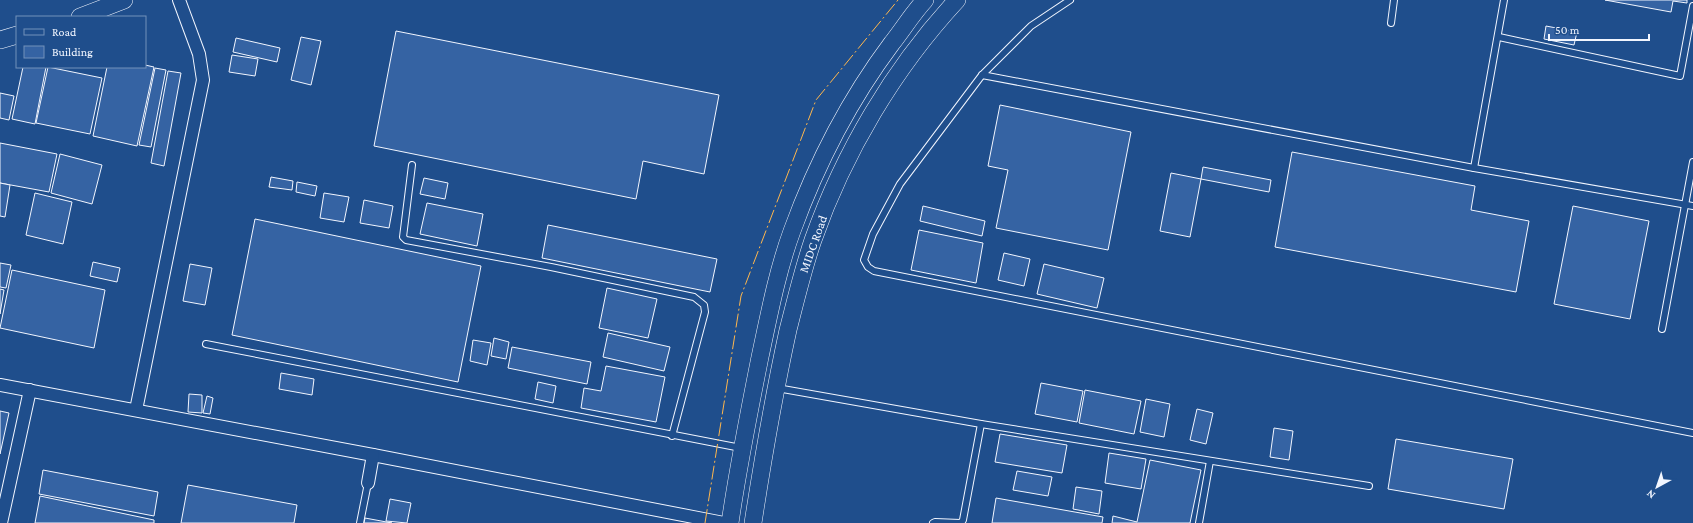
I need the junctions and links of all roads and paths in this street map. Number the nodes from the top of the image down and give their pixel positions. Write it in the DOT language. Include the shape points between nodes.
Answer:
graph roads {
  1 [pos="124,0"];
  2 [pos="179,0"];
  3 [pos="925,0"];
  4 [pos="957,0"];
  5 [pos="1070,0"];
  6 [pos="1394,0"];
  7 [pos="1504,0"];
  8 [pos="1693,6"];
  9 [pos="83,16"];
  10 [pos="1391,23"];
  11 [pos="16,36"];
  12 [pos="1499,37"];
  13 [pos="0,40"];
  14 [pos="982,75"];
  15 [pos="1693,162"];
  16 [pos="412,165"];
  17 [pos="1474,168"];
  18 [pos="1684,204"];
  19 [pos="1693,206"];
  20 [pos="1662,329"];
  21 [pos="206,344"];
  22 [pos="0,385"];
  23 [pos="776,388"];
  24 [pos="30,390"];
  25 [pos="136,410"];
  26 [pos="981,424"];
  27 [pos="1693,433"];
  28 [pos="672,436"];
  29 [pos="741,448"];
  30 [pos="373,455"];
  31 [pos="1210,461"];
  32 [pos="368,483"];
  33 [pos="1369,486"];
  34 [pos="1,523"];
  35 [pos="360,523"];
  36 [pos="724,523"];
  37 [pos="730,523"];
  38 [pos="753,523"];
  39 [pos="932,523"];
  40 [pos="961,523"];
  41 [pos="1199,523"];
  1 -- 9 [label="main road"];
  2 -- 25 [label="street" via="199,54 203,80"];
  3 -- 29 [label="main road, MIDC Road" via="873,68 851,105 819,166 792,231 772,299"];
  4 -- 23 [label="main road, MIDC Road" via="892,81 840,176 813,239 800,282"];
  5 -- 14 [label="lane" via="1032,26"];
  6 -- 10 [label="lane"];
  7 -- 12 [label="lane"];
  8 -- 12 [label="lane" via="1680,76"];
  11 -- 13 [label="main road"];
  12 -- 17 [label="lane"];
  14 -- 17 [label="lane"];
  14 -- 27 [label="lane" via="900,184 873,234 864,260 868,267 882,272"];
  15 -- 18 [label="lane"];
  16 -- 28 [label="lane" via="404,237 406,240 694,297 704,305 705,312"];
  17 -- 18 [label="lane"];
  18 -- 19 [label="lane"];
  18 -- 20 [label="lane"];
  21 -- 28 [label="lane"];
  22 -- 24 [label="street"];
  23 -- 26 [label="lane"];
  23 -- 38 [label="main road, MIDC Road"];
  24 -- 25 [label="street"];
  24 -- 34 [label="street"];
  25 -- 30 [label="street"];
  26 -- 31 [label="lane"];
  26 -- 40 [label="lane"];
  28 -- 29 [label="lane"];
  29 -- 37 [label="main road, MIDC Road"];
  30 -- 32 [label="street"];
  30 -- 36 [label="street"];
  31 -- 33 [label="lane"];
  31 -- 41 [label="lane"];
  32 -- 35 [label="lane"];
  39 -- 40 [label="lane"];
}
